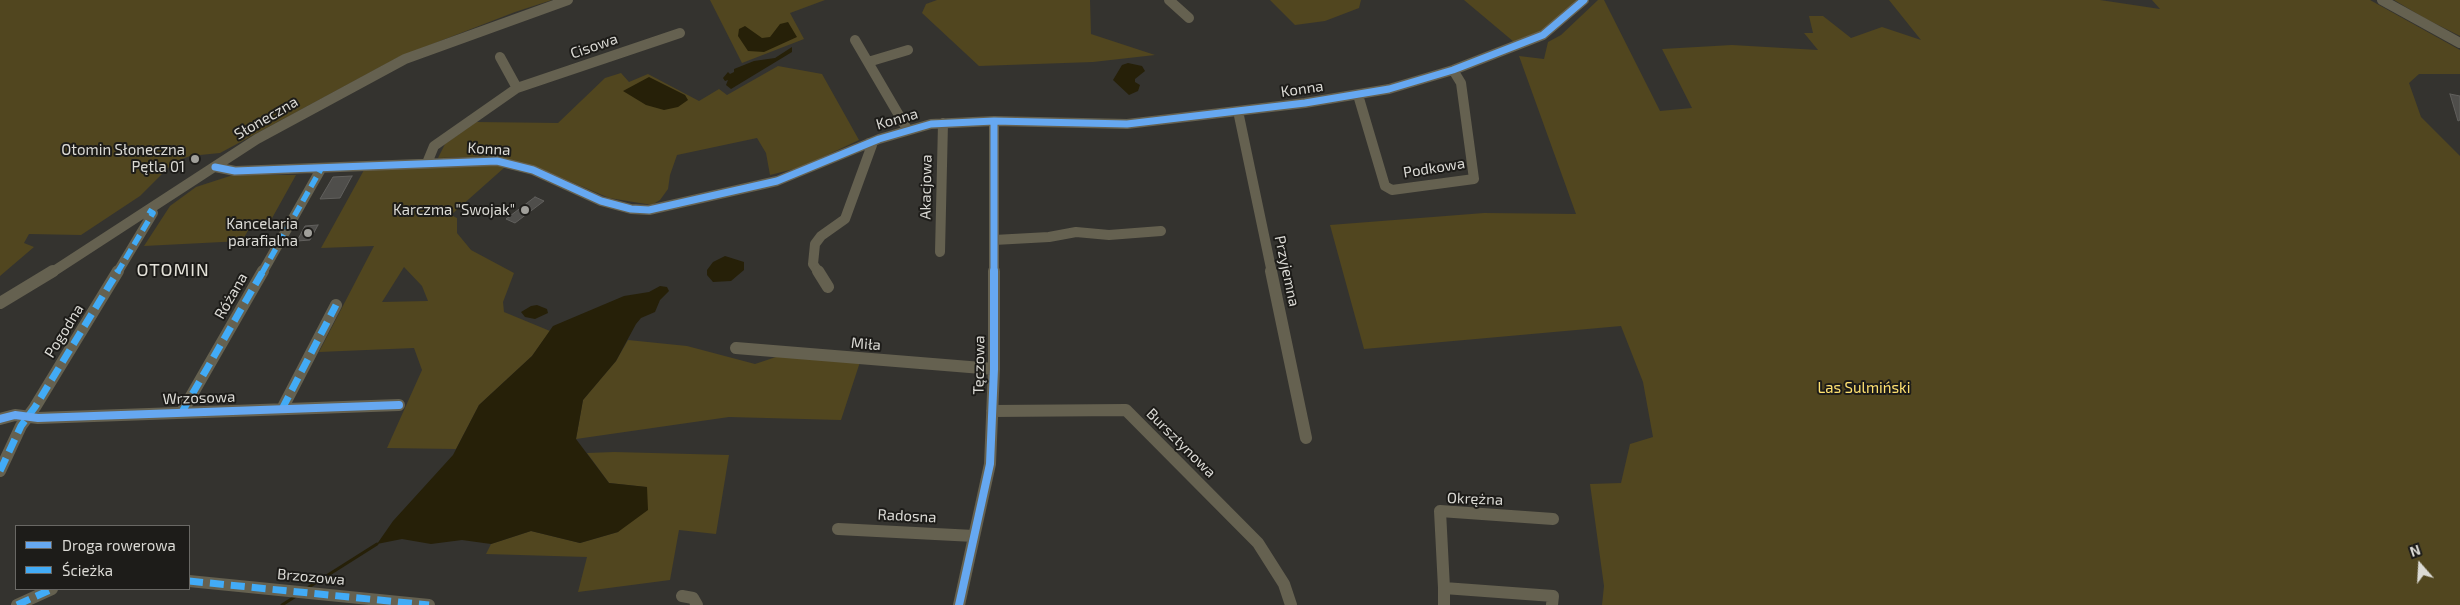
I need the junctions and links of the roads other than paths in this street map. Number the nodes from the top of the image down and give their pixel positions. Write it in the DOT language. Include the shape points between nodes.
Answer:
graph roads {
  1 [pos="568,0"];
  2 [pos="1168,0"];
  3 [pos="1584,0"];
  4 [pos="2382,0"];
  5 [pos="1189,18"];
  6 [pos="680,33"];
  7 [pos="854,40"];
  8 [pos="2460,43"];
  9 [pos="908,50"];
  10 [pos="500,57"];
  11 [pos="868,62"];
  12 [pos="1453,70"];
  13 [pos="517,88"];
  14 [pos="1358,95"];
  15 [pos="1238,111"];
  16 [pos="994,121"];
  17 [pos="943,123"];
  18 [pos="907,129"];
  19 [pos="869,142"];
  20 [pos="427,163"];
  21 [pos="215,167"];
  22 [pos="321,169"];
  23 [pos="148,210"];
  24 [pos="1161,231"];
  25 [pos="994,240"];
  26 [pos="940,252"];
  27 [pos="828,287"];
  28 [pos="0,303"];
  29 [pos="336,305"];
  30 [pos="736,348"];
  31 [pos="994,369"];
  32 [pos="399,405"];
  33 [pos="282,409"];
  34 [pos="992,411"];
  35 [pos="182,412"];
  36 [pos="28,417"];
  37 [pos="0,419"];
  38 [pos="1306,438"];
  39 [pos="0,471"];
  40 [pos="1553,519"];
  41 [pos="838,529"];
  42 [pos="974,536"];
  43 [pos="190,581"];
  44 [pos="1444,588"];
  45 [pos="50,590"];
  46 [pos="682,596"];
  47 [pos="17,605"];
  48 [pos="429,605"];
  49 [pos="696,605"];
  50 [pos="959,605"];
  51 [pos="1291,605"];
  52 [pos="1444,605"];
  53 [pos="1552,605"];
  1 -- 21 [label="street, Słoneczna" via="405,59 257,139"];
  2 -- 5 [label="street"];
  3 -- 12 [label="street, Konna" via="1543,35"];
  4 -- 8 [label="street"];
  6 -- 13 [label="street, Cisowa"];
  7 -- 11 [label="street"];
  9 -- 11 [label="street"];
  10 -- 13 [label="street"];
  11 -- 18 [label="street"];
  12 -- 14 [label="street, Konna" via="1404,86"];
  12 -- 14 [label="street, Podkowa" via="1462,83 1474,179 1392,190 1385,186"];
  13 -- 20 [label="street, Cisowa" via="434,146"];
  14 -- 15 [label="street, Konna"];
  15 -- 16 [label="street, Konna" via="1122,124"];
  15 -- 38 [label="street, Przyjemna"];
  16 -- 17 [label="street, Konna"];
  16 -- 25 [label="street, Tęczowa"];
  17 -- 18 [label="street, Konna"];
  17 -- 26 [label="street, Akacjowa"];
  18 -- 19 [label="street, Konna"];
  19 -- 20 [label="street, Konna" via="790,177 650,210 601,201 534,170 508,163 488,160"];
  19 -- 27 [label="street, Konna" via="872,145 844,219 815,244 813,264"];
  20 -- 22 [label="street, Konna"];
  21 -- 22 [label="street, Konna" via="235,171"];
  21 -- 23 [label="street, Słoneczna"];
  22 -- 35 [label="street, Różana"];
  23 -- 28 [label="street, Słoneczna"];
  23 -- 36 [label="street, Pogodna" via="154,213"];
  24 -- 25 [label="street" via="1109,235 1076,232"];
  25 -- 31 [label="street, Tęczowa"];
  29 -- 33 [label="street"];
  30 -- 31 [label="street, Miła"];
  31 -- 34 [label="street, Tęczowa"];
  32 -- 33 [label="street, Wrzosowa"];
  33 -- 35 [label="street, Wrzosowa"];
  34 -- 42 [label="street, Tęczowa" via="990,464"];
  34 -- 51 [label="street, Bursztynowa" via="1126,410 1258,543 1284,584"];
  35 -- 36 [label="street, Wrzosowa"];
  36 -- 37 [label="street, Wrzosowa" via="15,415"];
  36 -- 39 [label="street, Pogodna"];
  40 -- 44 [label="street, Okrężna" via="1440,511"];
  41 -- 42 [label="street, Radosna"];
  42 -- 50 [label="street, Tęczowa"];
  43 -- 48 [label="street, Brzozowa"];
  44 -- 52 [label="street, Okrężna"];
  44 -- 53 [label="street" via="1553,596"];
  45 -- 47 [label="street"];
  46 -- 49 [label="street" via="693,598"];
}
